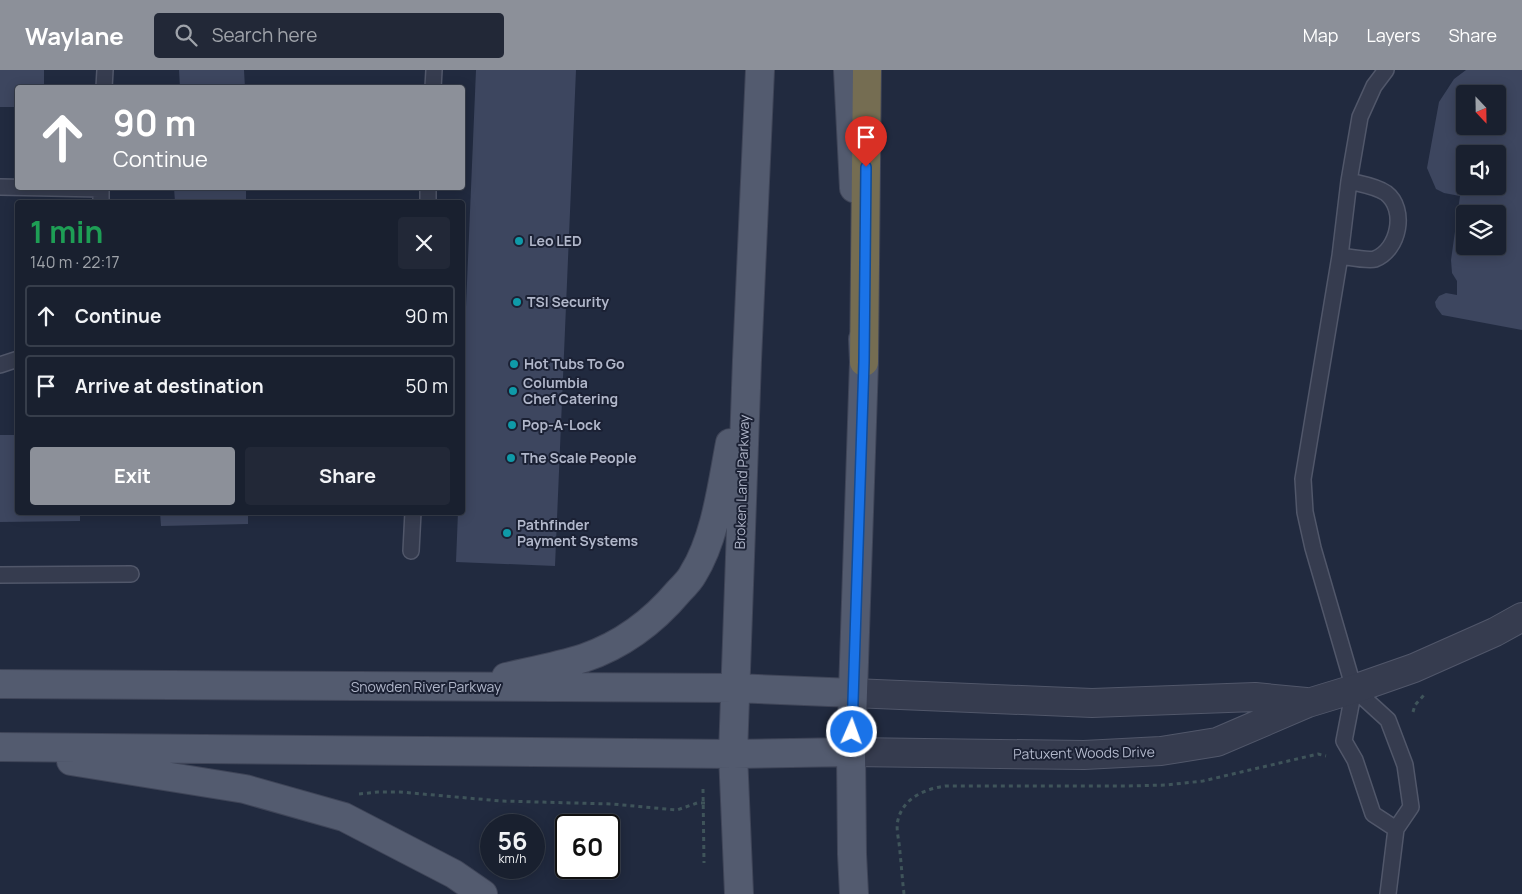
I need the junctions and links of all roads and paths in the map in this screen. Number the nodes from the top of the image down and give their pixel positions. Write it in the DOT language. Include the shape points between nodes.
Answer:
graph roads {
  1 [pos="105,70"];
  2 [pos="434,70"];
  3 [pos="760,70"];
  4 [pos="848,70"];
  5 [pos="867,70"];
  6 [pos="1386,70"];
  7 [pos="104,85"];
  8 [pos="433,85"];
  9 [pos="1349,181"];
  10 [pos="0,187"];
  11 [pos="15,188"];
  12 [pos="50,190"];
  13 [pos="101,193"];
  14 [pos="1340,256"];
  15 [pos="15,360"];
  16 [pos="747,360"];
  17 [pos="864,362"];
  18 [pos="0,365"];
  19 [pos="413,515"];
  20 [pos="411,551"];
  21 [pos="131,574"];
  22 [pos="0,575"];
  23 [pos="1522,617"];
  24 [pos="0,684"];
  25 [pos="465,687"];
  26 [pos="735,688"];
  27 [pos="1354,689"];
  28 [pos="853,693"];
  29 [pos="1308,702"];
  30 [pos="0,748"];
  31 [pos="851,752"];
  32 [pos="732,754"];
  33 [pos="1310,756"];
  34 [pos="1326,756"];
  35 [pos="703,789"];
  36 [pos="354,796"];
  37 [pos="703,803"];
  38 [pos="708,803"];
  39 [pos="908,803"];
  40 [pos="1396,829"];
  41 [pos="704,863"];
  42 [pos="483,894"];
  43 [pos="739,894"];
  44 [pos="854,894"];
  45 [pos="904,894"];
  46 [pos="1388,894"];
  1 -- 7 [label="lane"];
  2 -- 8 [label="lane"];
  3 -- 16 [label="main road, Broken Land Parkway"];
  4 -- 17 [label="main road"];
  5 -- 17 [label="highway"];
  6 -- 9 [label="lane" via="1374,86 1360,116"];
  9 -- 14 [label="lane"];
  9 -- 14 [label="lane" via="1387,194 1398,212 1398,224 1392,243 1374,260"];
  10 -- 11 [label="lane"];
  12 -- 13 [label="lane"];
  14 -- 27 [label="lane" via="1303,479 1304,512"];
  15 -- 18 [label="lane"];
  16 -- 25 [label="main road" via="719,501 707,544 693,574 670,603 642,629 584,658"];
  16 -- 26 [label="main road, Broken Land Parkway"];
  17 -- 28 [label="main road"];
  19 -- 20 [label="lane"];
  21 -- 22 [label="lane"];
  23 -- 27 [label="street, Patuxent Woods Drive" via="1414,668"];
  24 -- 25 [label="main road, Snowden River Parkway"];
  25 -- 26 [label="main road, Snowden River Parkway"];
  26 -- 28 [label="main road, Snowden River Parkway"];
  26 -- 32 [label="main road, Broken Land Parkway"];
  27 -- 29 [label="street, Patuxent Woods Drive"];
  27 -- 40 [label="lane" via="1344,740 1355,760 1373,814"];
  27 -- 40 [label="lane" via="1388,720 1405,765 1411,807"];
  28 -- 29 [label="street, Patuxent Woods Drive" via="1092,704 1255,697"];
  28 -- 31 [label="main road"];
  29 -- 31 [label="street, Patuxent Woods Drive" via="1217,742 1161,751 1084,755"];
  30 -- 32 [label="main road"];
  30 -- 42 [label="main road" via="245,789 344,817 454,874"];
  31 -- 32 [label="main road"];
  31 -- 44 [label="main road"];
  32 -- 43 [label="main road, Broken Land Parkway"];
  33 -- 34 [label="path"];
  35 -- 37 [label="path"];
  36 -- 37 [label="path" via="400,792 677,810"];
  37 -- 38 [label="path"];
  37 -- 41 [label="path"];
  39 -- 45 [label="path" via="898,821"];
  40 -- 46 [label="lane"];
}
